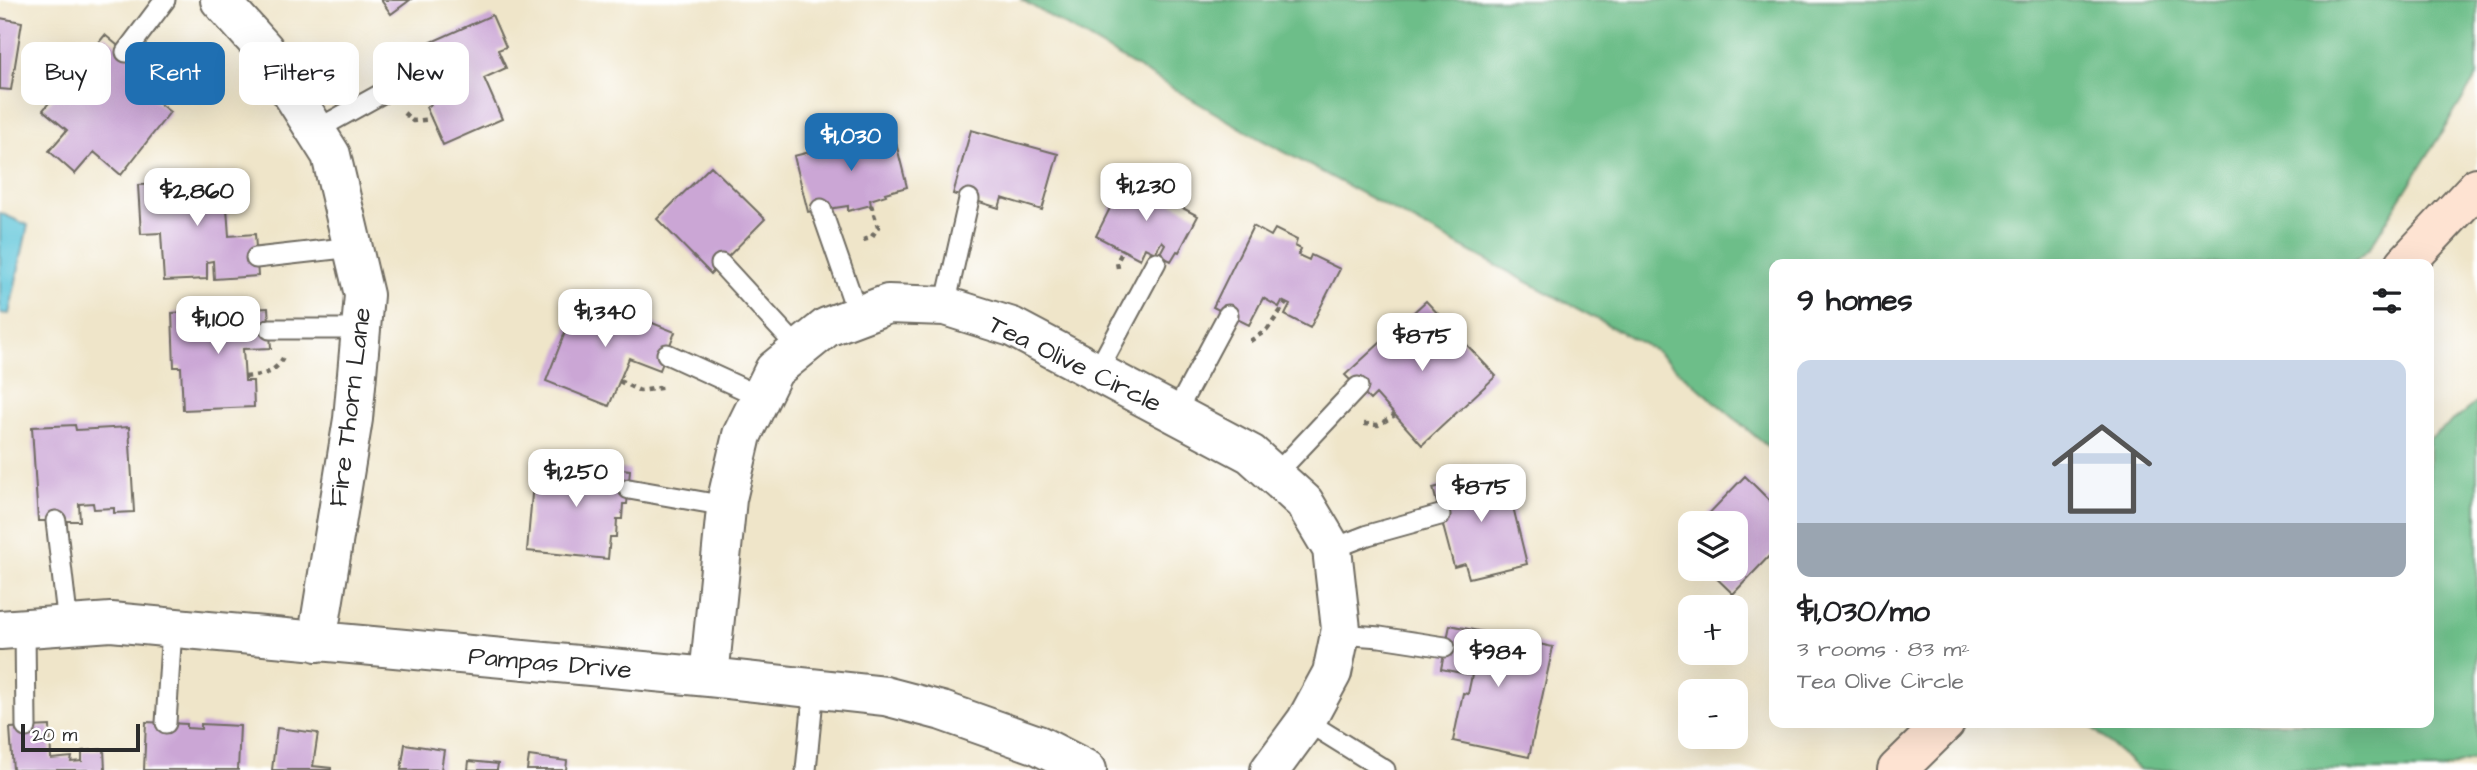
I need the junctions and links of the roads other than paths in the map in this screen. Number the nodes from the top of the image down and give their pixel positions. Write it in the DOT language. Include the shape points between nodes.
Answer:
graph roads {
  1 [pos="165,0"];
  2 [pos="220,0"];
  3 [pos="134,42"];
  4 [pos="373,98"];
  5 [pos="316,130"];
  6 [pos="2477,187"];
  7 [pos="969,199"];
  8 [pos="821,209"];
  9 [pos="353,247"];
  10 [pos="256,258"];
  11 [pos="2410,259"];
  12 [pos="1156,262"];
  13 [pos="721,264"];
  14 [pos="945,306"];
  15 [pos="1228,314"];
  16 [pos="858,315"];
  17 [pos="270,329"];
  18 [pos="361,329"];
  19 [pos="799,349"];
  20 [pos="667,354"];
  21 [pos="1097,372"];
  22 [pos="1358,387"];
  23 [pos="761,397"];
  24 [pos="1175,414"];
  25 [pos="1275,475"];
  26 [pos="628,489"];
  27 [pos="726,506"];
  28 [pos="1440,515"];
  29 [pos="56,521"];
  30 [pos="1332,549"];
  31 [pos="68,625"];
  32 [pos="172,628"];
  33 [pos="13,629"];
  34 [pos="1339,634"];
  35 [pos="317,642"];
  36 [pos="1446,647"];
  37 [pos="709,677"];
  38 [pos="814,688"];
  39 [pos="1306,721"];
  40 [pos="166,723"];
  41 [pos="26,727"];
  42 [pos="1940,728"];
  43 [pos="1039,759"];
  44 [pos="806,770"];
  45 [pos="1087,770"];
  46 [pos="1270,770"];
  47 [pos="1385,770"];
  48 [pos="1897,770"];
  1 -- 3 [label="lane"];
  2 -- 5 [label="street, Fire Thorn Lane" via="264,49"];
  4 -- 5 [label="lane"];
  5 -- 9 [label="street, Fire Thorn Lane" via="331,155"];
  6 -- 11 [label="street"];
  7 -- 14 [label="lane"];
  8 -- 16 [label="lane"];
  9 -- 10 [label="lane"];
  9 -- 18 [label="street, Fire Thorn Lane" via="364,295"];
  12 -- 21 [label="lane"];
  13 -- 19 [label="lane"];
  14 -- 16 [label="street, Tea Olive Circle" via="888,304"];
  14 -- 21 [label="street, Tea Olive Circle" via="1012,327"];
  15 -- 24 [label="lane"];
  16 -- 19 [label="street, Tea Olive Circle" via="827,327"];
  17 -- 18 [label="lane"];
  18 -- 35 [label="street, Fire Thorn Lane" via="353,419"];
  19 -- 23 [label="street, Tea Olive Circle" via="774,370"];
  20 -- 23 [label="lane"];
  21 -- 24 [label="street, Tea Olive Circle"];
  22 -- 25 [label="lane"];
  23 -- 27 [label="street, Tea Olive Circle" via="742,435"];
  24 -- 25 [label="street, Tea Olive Circle" via="1251,454"];
  25 -- 30 [label="street, Tea Olive Circle" via="1304,502"];
  26 -- 27 [label="lane"];
  27 -- 37 [label="street, Tea Olive Circle"];
  28 -- 30 [label="lane"];
  29 -- 31 [label="lane"];
  30 -- 34 [label="street, Tea Olive Circle"];
  31 -- 32 [label="street, Pampas Drive" via="111,622"];
  31 -- 33 [label="street, Pampas Drive"];
  32 -- 35 [label="street, Pampas Drive"];
  32 -- 40 [label="lane"];
  33 -- 41 [label="lane"];
  34 -- 36 [label="lane"];
  34 -- 39 [label="street, Tea Olive Circle" via="1332,673"];
  35 -- 37 [label="street, Pampas Drive"];
  37 -- 38 [label="street, Pampas Drive"];
  38 -- 43 [label="street, Pampas Drive" via="885,696 942,711"];
  38 -- 44 [label="lane"];
  39 -- 46 [label="street, Tea Olive Circle"];
  39 -- 47 [label="lane"];
  42 -- 48 [label="street"];
  43 -- 45 [label="street, Pampas Drive"];
}
